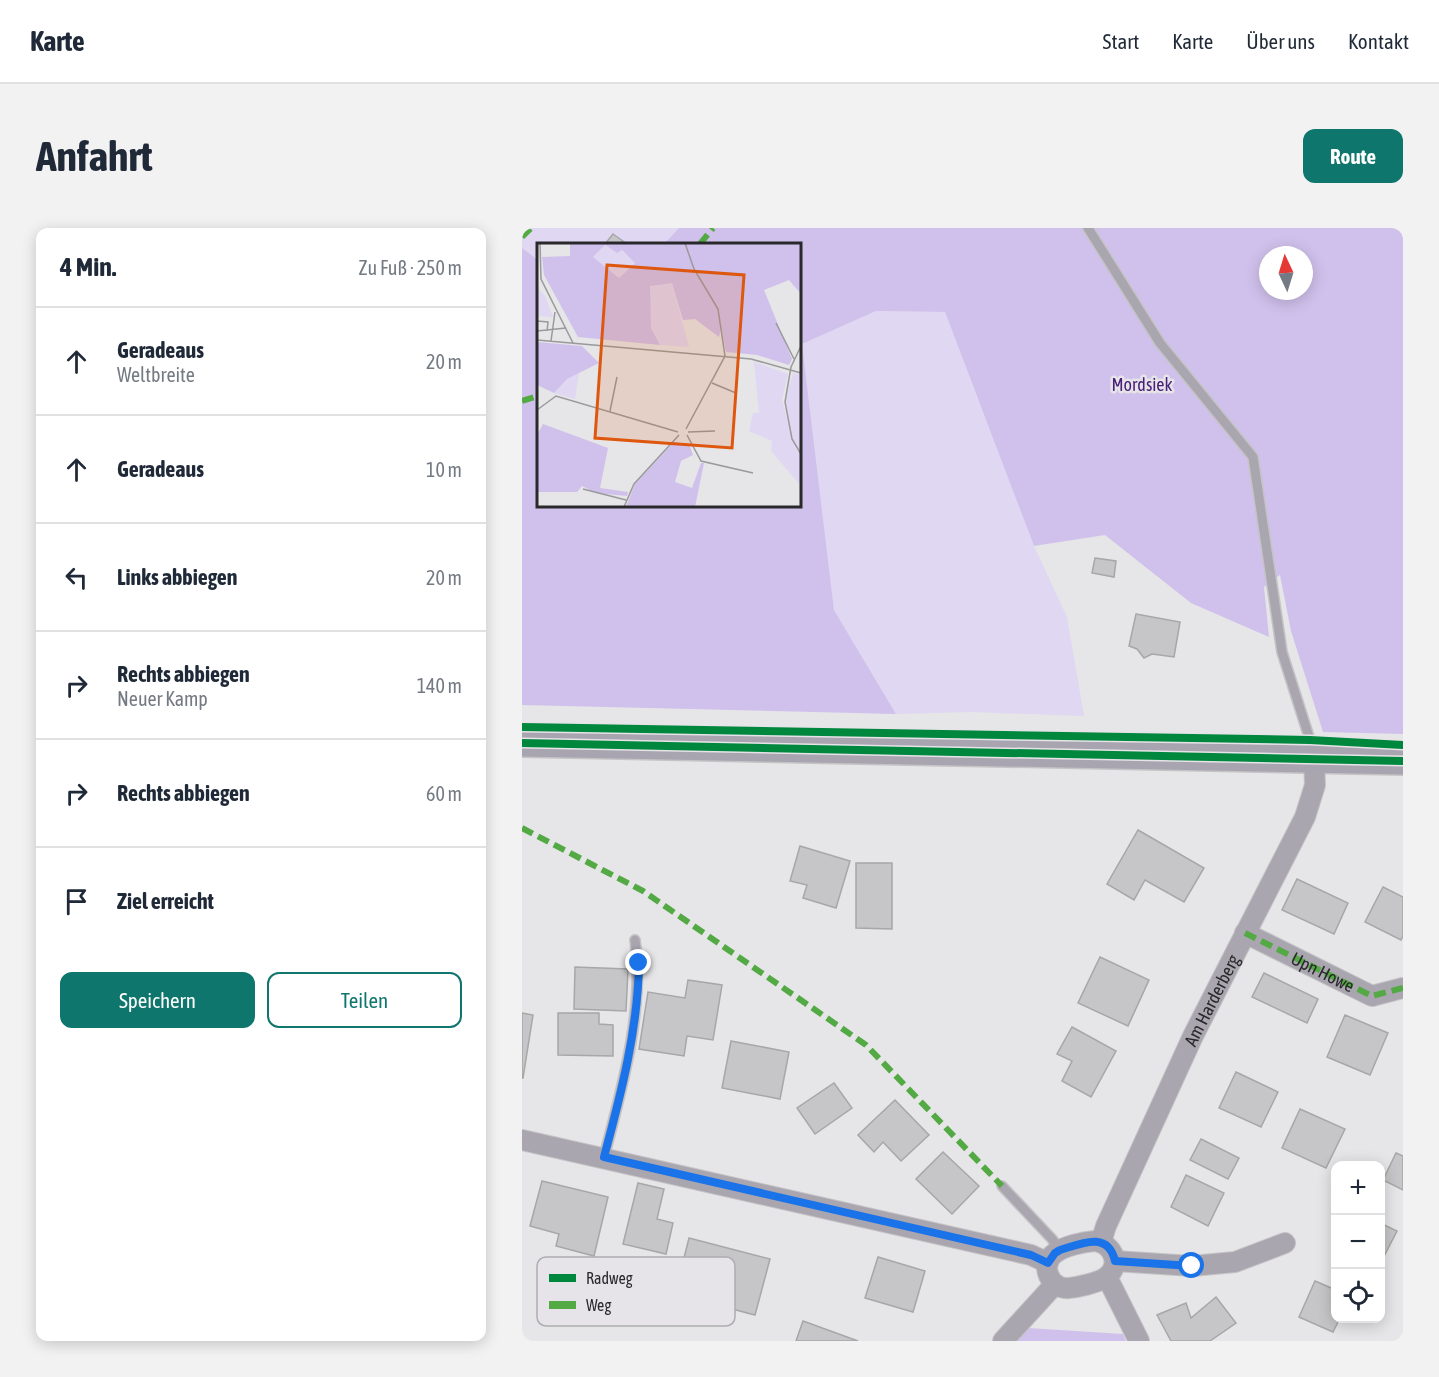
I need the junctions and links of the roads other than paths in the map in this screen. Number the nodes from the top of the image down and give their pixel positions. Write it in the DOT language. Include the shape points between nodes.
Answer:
graph roads {
  1 [pos="1088,228"];
  2 [pos="522,743"];
  3 [pos="1314,758"];
  4 [pos="1403,760"];
  5 [pos="1245,933"];
  6 [pos="635,940"];
  7 [pos="1403,988"];
  8 [pos="522,1140"];
  9 [pos="604,1157"];
  10 [pos="1002,1186"];
  11 [pos="1101,1242"];
  12 [pos="1285,1243"];
  13 [pos="1054,1256"];
  14 [pos="1111,1269"];
  15 [pos="1055,1284"];
  16 [pos="1003,1341"];
  17 [pos="1138,1341"];
  1 -- 3 [label="lane" via="1160,343 1253,457 1282,652"];
  2 -- 3 [label="street"];
  3 -- 4 [label="street"];
  3 -- 5 [label="street, Am Harderberg" via="1315,785 1305,817"];
  5 -- 7 [label="street, Upn Howe" via="1372,996"];
  5 -- 11 [label="street, Am Harderberg" via="1193,1036"];
  6 -- 9 [label="lane" via="639,963 637,997 622,1088"];
  8 -- 9 [label="street"];
  9 -- 13 [label="street" via="1031,1255"];
  10 -- 13 [label="lane" via="1052,1239"];
  11 -- 13 [label="street" via="1089,1242"];
  11 -- 14 [label="street" via="1111,1249"];
  12 -- 14 [label="street" via="1235,1262"];
  13 -- 15 [label="street" via="1048,1274"];
  14 -- 15 [label="street" via="1073,1287"];
  14 -- 17 [label="street"];
  15 -- 16 [label="street"];
}
